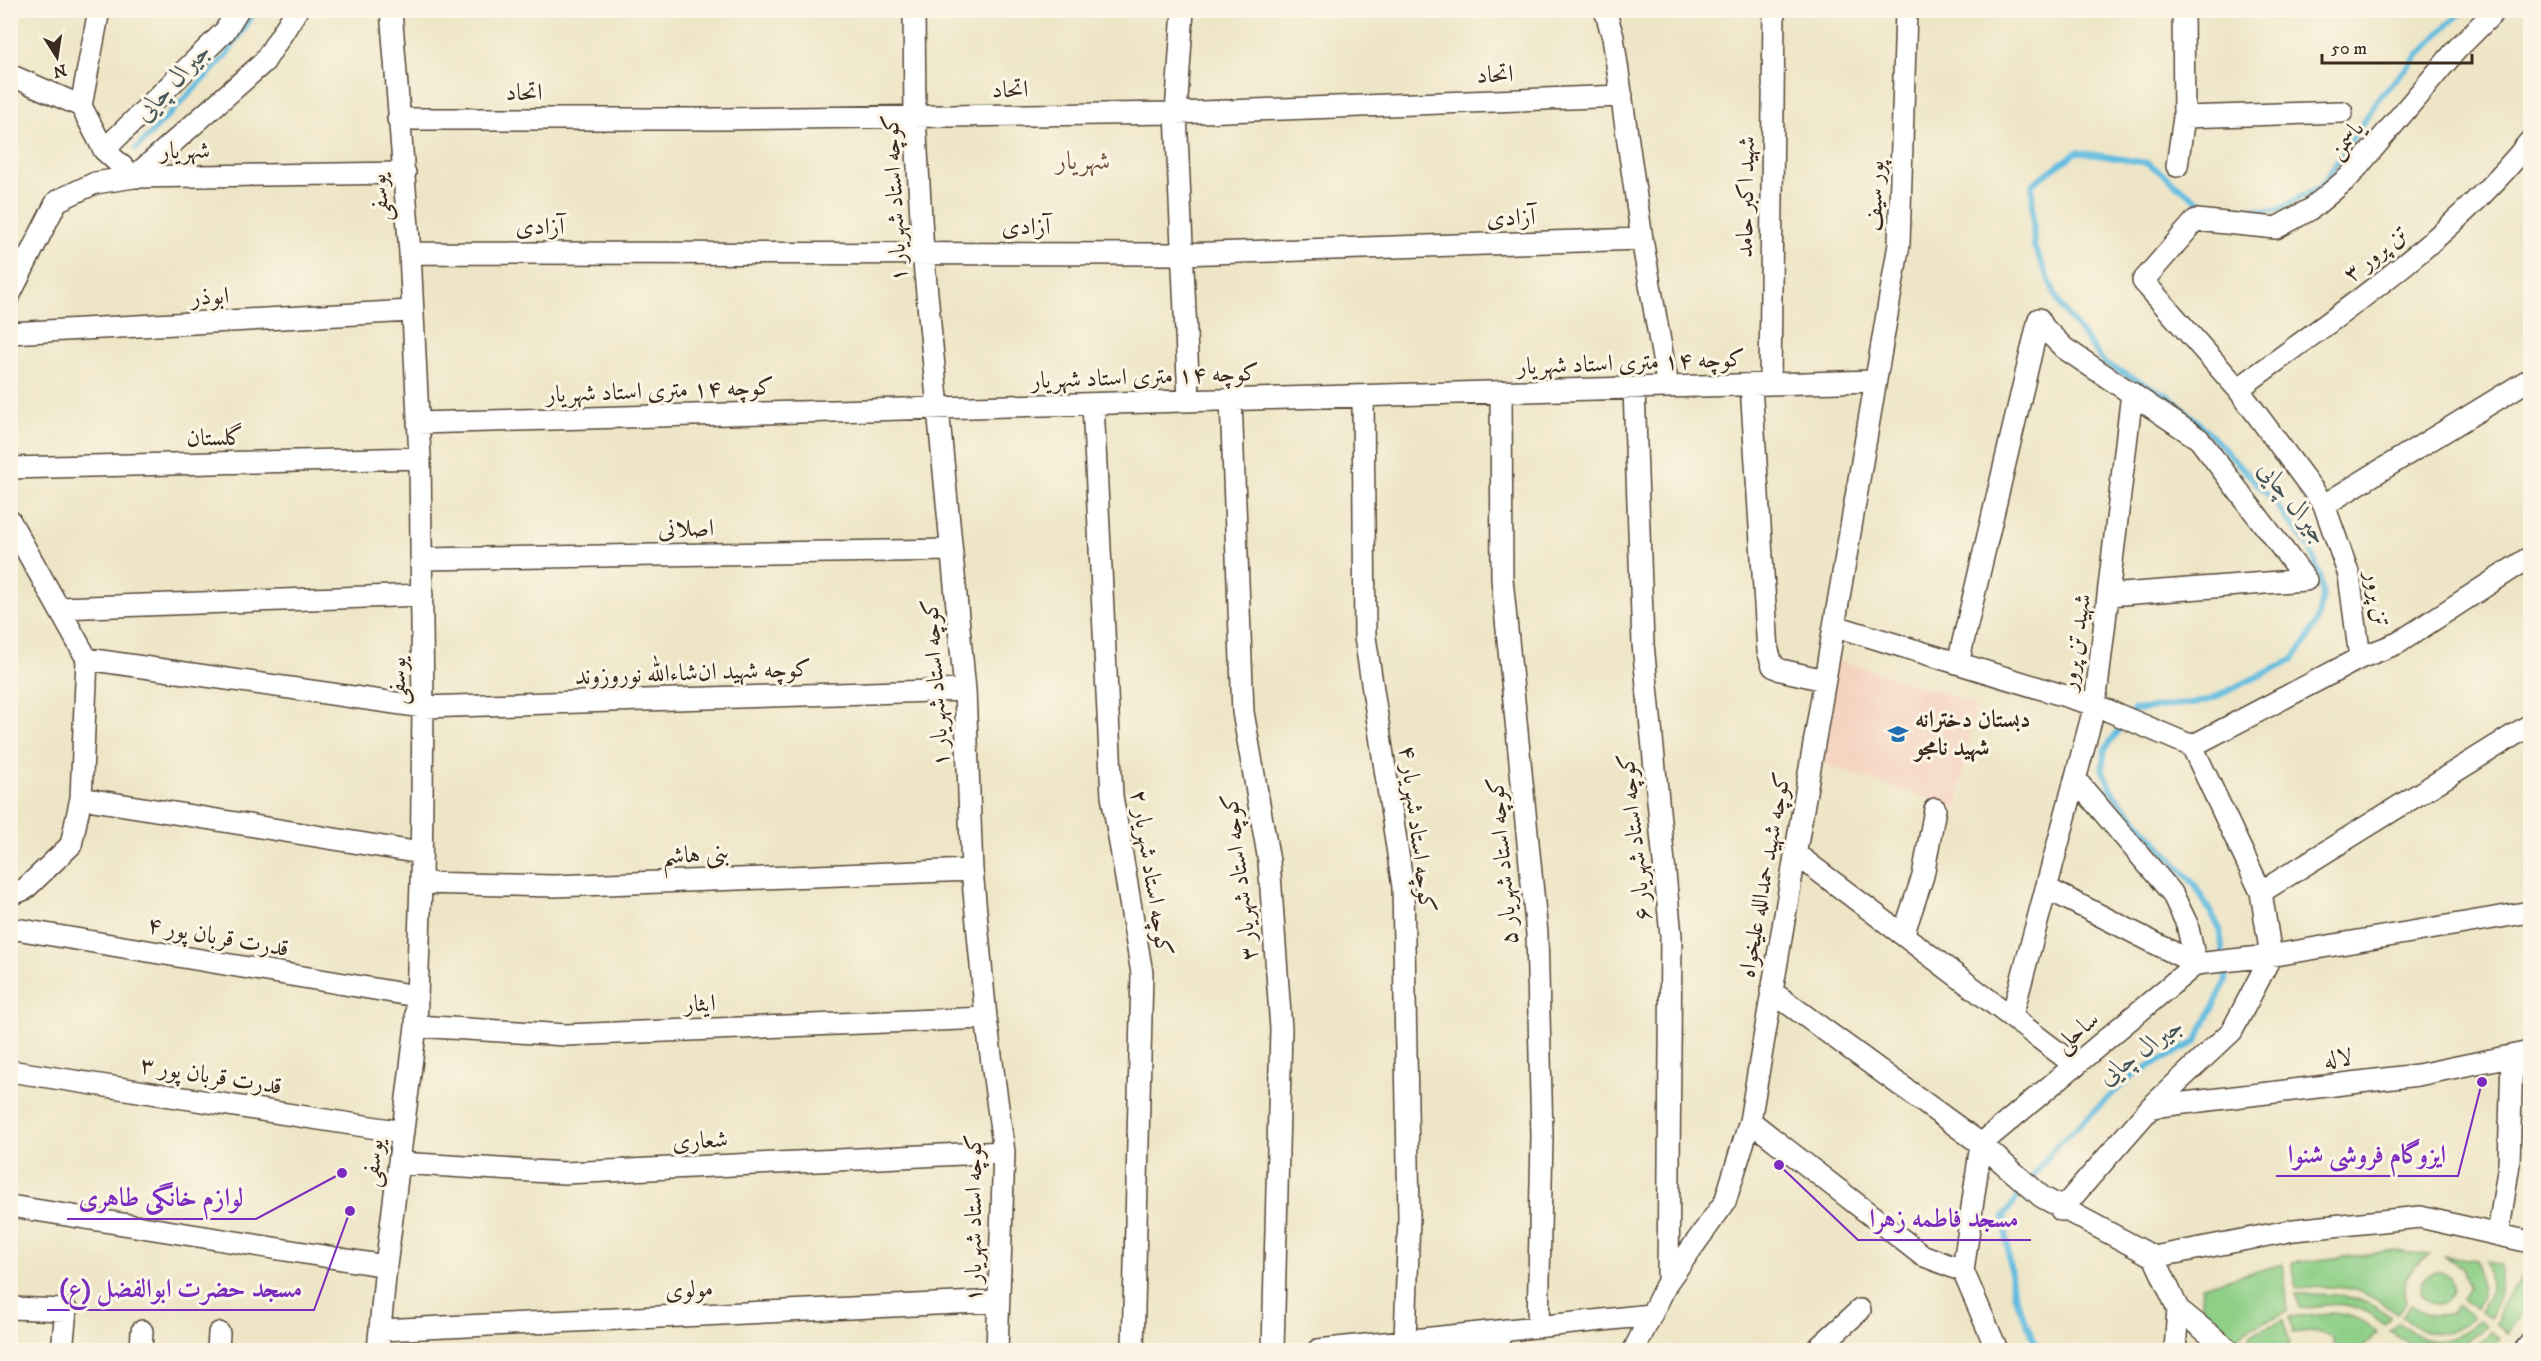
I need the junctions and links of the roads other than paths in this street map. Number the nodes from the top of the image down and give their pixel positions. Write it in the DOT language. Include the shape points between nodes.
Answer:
graph roads {
  1 [pos="99,10"];
  2 [pos="238,10"];
  3 [pos="297,10"];
  4 [pos="391,10"];
  5 [pos="914,10"];
  6 [pos="1183,10"];
  7 [pos="1605,10"];
  8 [pos="1615,10"];
  9 [pos="1774,10"];
  10 [pos="1906,10"];
  11 [pos="2183,10"];
  12 [pos="2496,10"];
  13 [pos="1613,37"];
  14 [pos="10,75"];
  15 [pos="1622,96"];
  16 [pos="81,106"];
  17 [pos="2342,111"];
  18 [pos="1176,113"];
  19 [pos="915,117"];
  20 [pos="2184,117"];
  21 [pos="398,119"];
  22 [pos="2530,141"];
  23 [pos="104,150"];
  24 [pos="2177,166"];
  25 [pos="405,173"];
  26 [pos="134,177"];
  27 [pos="2196,220"];
  28 [pos="1642,239"];
  29 [pos="923,252"];
  30 [pos="410,253"];
  31 [pos="1181,254"];
  32 [pos="10,294"];
  33 [pos="411,311"];
  34 [pos="10,333"];
  35 [pos="2530,379"];
  36 [pos="1874,381"];
  37 [pos="1760,385"];
  38 [pos="1668,387"];
  39 [pos="1634,389"];
  40 [pos="2238,389"];
  41 [pos="1501,392"];
  42 [pos="2132,393"];
  43 [pos="1363,396"];
  44 [pos="1189,400"];
  45 [pos="1231,400"];
  46 [pos="1093,404"];
  47 [pos="936,409"];
  48 [pos="418,423"];
  49 [pos="420,458"];
  50 [pos="10,468"];
  51 [pos="2324,505"];
  52 [pos="10,522"];
  53 [pos="950,550"];
  54 [pos="2530,557"];
  55 [pos="423,559"];
  56 [pos="422,595"];
  57 [pos="2109,595"];
  58 [pos="59,608"];
  59 [pos="1835,626"];
  60 [pos="2360,658"];
  61 [pos="87,659"];
  62 [pos="1958,663"];
  63 [pos="1824,680"];
  64 [pos="965,690"];
  65 [pos="2095,705"];
  66 [pos="423,707"];
  67 [pos="2530,725"];
  68 [pos="2192,746"];
  69 [pos="2075,779"];
  70 [pos="81,798"];
  71 [pos="1935,809"];
  72 [pos="421,853"];
  73 [pos="1796,854"];
  74 [pos="972,870"];
  75 [pos="421,883"];
  76 [pos="2046,888"];
  77 [pos="2261,892"];
  78 [pos="10,895"];
  79 [pos="2530,912"];
  80 [pos="10,928"];
  81 [pos="1903,935"];
  82 [pos="2270,956"];
  83 [pos="2197,963"];
  84 [pos="1771,991"];
  85 [pos="416,996"];
  86 [pos="2012,1016"];
  87 [pos="986,1018"];
  88 [pos="416,1026"];
  89 [pos="2521,1054"];
  90 [pos="2076,1066"];
  91 [pos="10,1071"];
  92 [pos="2151,1107"];
  93 [pos="1750,1121"];
  94 [pos="403,1132"];
  95 [pos="1981,1144"];
  96 [pos="1004,1152"];
  97 [pos="399,1163"];
  98 [pos="10,1206"];
  99 [pos="2061,1210"];
  100 [pos="2498,1235"];
  101 [pos="2530,1242"];
  102 [pos="2154,1257"];
  103 [pos="386,1266"];
  104 [pos="1963,1270"];
  105 [pos="1668,1281"];
  106 [pos="999,1301"];
  107 [pos="10,1308"];
  108 [pos="2178,1309"];
  109 [pos="1860,1310"];
  110 [pos="1650,1315"];
  111 [pos="1538,1326"];
  112 [pos="1505,1330"];
  113 [pos="380,1340"];
  114 [pos="1405,1342"];
  115 [pos="2530,1344"];
  116 [pos="62,1350"];
  117 [pos="997,1350"];
  118 [pos="1133,1350"];
  119 [pos="1273,1350"];
  120 [pos="1318,1350"];
  121 [pos="1491,1350"];
  122 [pos="1634,1350"];
  123 [pos="1816,1350"];
  124 [pos="1997,1350"];
  125 [pos="2175,1350"];
  126 [pos="2229,1350"];
  127 [pos="2525,1350"];
  1 -- 16 [label="street"];
  2 -- 23 [label="street" via="225,31"];
  3 -- 26 [label="street" via="264,62"];
  4 -- 21 [label="street, یوسفی"];
  5 -- 19 [label="street, کوچه استاد شهریار ۱"];
  6 -- 18 [label="street"];
  7 -- 13 [label="street"];
  8 -- 13 [label="street"];
  9 -- 37 [label="street, شهید اکبر حامد"];
  10 -- 36 [label="street, پور سیف" via="1899,244"];
  11 -- 20 [label="street"];
  12 -- 27 [label="street, یاسمن" via="2457,49 2349,177 2311,209 2276,228"];
  13 -- 15 [label="street"];
  14 -- 16 [label="street"];
  15 -- 18 [label="street, اتحاد"];
  15 -- 28 [label="street"];
  16 -- 23 [label="street, شهریار"];
  17 -- 20 [label="street"];
  18 -- 19 [label="street, اتحاد"];
  18 -- 31 [label="street"];
  19 -- 21 [label="street, اتحاد"];
  19 -- 29 [label="street, کوچه استاد شهریار ۱"];
  20 -- 24 [label="street"];
  21 -- 25 [label="street, یوسفی"];
  22 -- 40 [label="street, تن پرور ۳" via="2502,177 2400,270"];
  23 -- 26 [label="street, شهریار"];
  25 -- 26 [label="street, شهریار"];
  25 -- 30 [label="street, یوسفی"];
  26 -- 32 [label="street" via="95,183 57,201"];
  27 -- 40 [label="street, تن پرور" via="2143,280"];
  28 -- 31 [label="street, آزادی"];
  28 -- 38 [label="street"];
  29 -- 30 [label="street, آزادی"];
  29 -- 31 [label="street, آزادی"];
  29 -- 47 [label="street, کوچه استاد شهریار ۱"];
  30 -- 33 [label="street, یوسفی"];
  31 -- 44 [label="street"];
  33 -- 34 [label="street, ابوذر"];
  33 -- 48 [label="street, یوسفی"];
  35 -- 51 [label="street"];
  36 -- 37 [label="street, کوچه ۱۴ متری استاد شهریار"];
  36 -- 59 [label="street, کوچه شهید حمدالله علیخواه"];
  37 -- 38 [label="street, کوچه ۱۴ متری استاد شهریار"];
  37 -- 63 [label="street, شهید اکبر حامد" via="1768,651 1773,666"];
  38 -- 39 [label="street, کوچه ۱۴ متری استاد شهریار"];
  39 -- 41 [label="street, کوچه ۱۴ متری استاد شهریار"];
  39 -- 105 [label="street, کوچه استاد شهریار ۶" via="1642,644 1671,936"];
  40 -- 51 [label="street, تن پرور"];
  41 -- 43 [label="street, کوچه ۱۴ متری استاد شهریار"];
  41 -- 111 [label="street, کوچه استاد شهریار ۵" via="1502,579 1537,934 1542,1136"];
  42 -- 57 [label="street, شهید تن پرور"];
  42 -- 57 [label="street" via="2199,439 2306,579"];
  42 -- 62 [label="street" via="2064,348 2039,319"];
  43 -- 45 [label="street, کوچه ۱۴ متری استاد شهریار"];
  43 -- 114 [label="street, کوچه استاد شهریار ۴" via="1365,637 1403,887 1409,1216"];
  44 -- 45 [label="street, کوچه ۱۴ متری استاد شهریار"];
  44 -- 46 [label="street, کوچه ۱۴ متری استاد شهریار"];
  45 -- 119 [label="street, کوچه استاد شهریار ۳" via="1243,712 1269,861 1281,1029"];
  46 -- 47 [label="street, کوچه ۱۴ متری استاد شهریار"];
  46 -- 118 [label="street, کوچه استاد شهریار ۲" via="1112,796 1142,973"];
  47 -- 48 [label="street, کوچه ۱۴ متری استاد شهریار"];
  47 -- 53 [label="street, کوچه استاد شهریار ۱"];
  48 -- 49 [label="street, یوسفی"];
  49 -- 50 [label="street, گلستان"];
  49 -- 55 [label="street, یوسفی"];
  51 -- 60 [label="street, تن پرور" via="2349,575"];
  52 -- 58 [label="street"];
  53 -- 55 [label="street, اصلانی"];
  53 -- 64 [label="street, کوچه استاد شهریار ۱"];
  54 -- 60 [label="street" via="2398,643"];
  55 -- 56 [label="street, یوسفی"];
  56 -- 58 [label="street"];
  56 -- 66 [label="street, یوسفی"];
  57 -- 65 [label="street, شهید تن پرور"];
  58 -- 61 [label="street"];
  59 -- 62 [label="street, شهید تن پرور"];
  59 -- 63 [label="street, کوچه شهید حمدالله علیخواه"];
  60 -- 68 [label="street, تن پرور"];
  61 -- 66 [label="street, کوچه شهید ان‌شاءالله نوروزوند"];
  61 -- 70 [label="street"];
  62 -- 65 [label="street, شهید تن پرور"];
  63 -- 73 [label="street, کوچه شهید حمدالله علیخواه"];
  64 -- 66 [label="street, کوچه شهید ان‌شاءالله نوروزوند"];
  64 -- 74 [label="street, کوچه استاد شهریار ۱"];
  65 -- 68 [label="street"];
  65 -- 69 [label="street"];
  66 -- 72 [label="street, یوسفی"];
  67 -- 77 [label="street"];
  68 -- 77 [label="street"];
  69 -- 76 [label="street"];
  69 -- 83 [label="street" via="2172,893 2187,924"];
  70 -- 72 [label="street"];
  70 -- 78 [label="street" via="71,845 25,889"];
  71 -- 81 [label="street" via="1923,876"];
  72 -- 75 [label="street, یوسفی"];
  73 -- 81 [label="street"];
  73 -- 84 [label="street, کوچه شهید حمدالله علیخواه"];
  74 -- 75 [label="street, بنی هاشم" via="554,886"];
  74 -- 87 [label="street, کوچه استاد شهریار ۱"];
  75 -- 85 [label="street, یوسفی"];
  76 -- 83 [label="street"];
  76 -- 86 [label="street"];
  77 -- 82 [label="street"];
  79 -- 82 [label="street"];
  80 -- 85 [label="street, قدرت قربان پور ۴"];
  81 -- 86 [label="street"];
  82 -- 83 [label="street"];
  82 -- 92 [label="street" via="2232,1030"];
  83 -- 90 [label="street, ساحلی"];
  84 -- 93 [label="street, کوچه شهید حمدالله علیخواه"];
  84 -- 95 [label="street"];
  85 -- 88 [label="street, یوسفی"];
  86 -- 90 [label="street"];
  87 -- 88 [label="street, ایثار" via="566,1035"];
  87 -- 96 [label="street, کوچه استاد شهریار ۱"];
  88 -- 94 [label="street, یوسفی"];
  89 -- 92 [label="street, لاله" via="2418,1075"];
  89 -- 100 [label="street"];
  90 -- 95 [label="street, ساحلی"];
  91 -- 94 [label="street, قدرت قربان پور ۳"];
  92 -- 99 [label="street"];
  93 -- 104 [label="street" via="1922,1255"];
  93 -- 105 [label="street, کوچه شهید حمدالله علیخواه" via="1725,1202"];
  94 -- 97 [label="street, یوسفی"];
  95 -- 99 [label="street"];
  95 -- 104 [label="street"];
  96 -- 97 [label="street, شعاری" via="565,1173"];
  96 -- 106 [label="street, کوچه استاد شهریار ۱"];
  97 -- 103 [label="street, یوسفی"];
  98 -- 103 [label="street"];
  99 -- 102 [label="street"];
  100 -- 101 [label="street"];
  100 -- 102 [label="street" via="2420,1217 2294,1230"];
  102 -- 108 [label="street"];
  103 -- 113 [label="street, یوسفی"];
  104 -- 124 [label="street"];
  105 -- 110 [label="street, کوچه شهید حمدالله علیخواه"];
  106 -- 113 [label="street, مولوی"];
  106 -- 117 [label="street, کوچه استاد شهریار ۱"];
  107 -- 116 [label="street" via="66,1310"];
  108 -- 125 [label="street"];
  108 -- 126 [label="street"];
  109 -- 123 [label="street"];
  110 -- 111 [label="street"];
  110 -- 122 [label="street, کوچه شهید حمدالله علیخواه"];
  111 -- 112 [label="street"];
  112 -- 114 [label="street"];
  112 -- 121 [label="street"];
  114 -- 120 [label="street"];
  115 -- 127 [label="street"];
}
